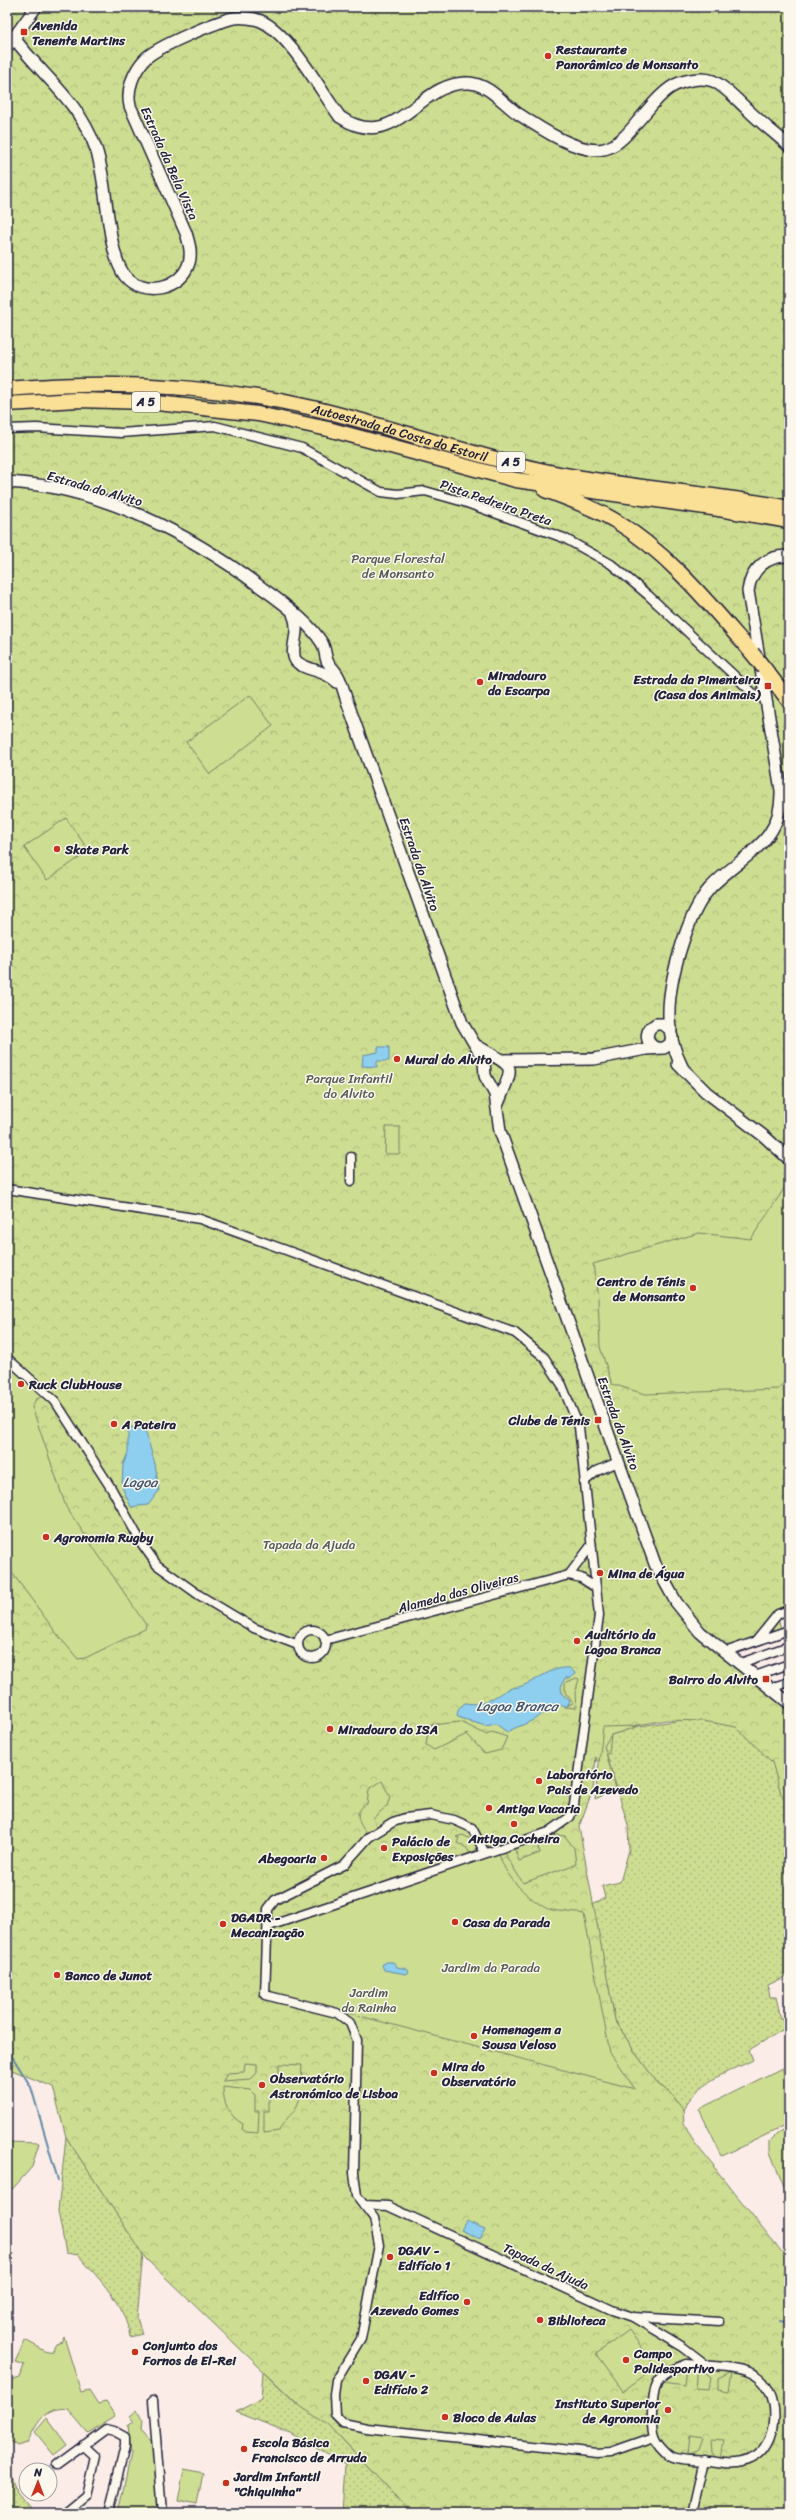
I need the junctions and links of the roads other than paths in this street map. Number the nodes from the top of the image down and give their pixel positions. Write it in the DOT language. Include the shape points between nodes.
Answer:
graph roads {
  1 [pos="36,7"];
  2 [pos="14,38"];
  3 [pos="7,47"];
  4 [pos="789,146"];
  5 [pos="7,384"];
  6 [pos="33,386"];
  7 [pos="7,389"];
  8 [pos="7,404"];
  9 [pos="7,429"];
  10 [pos="516,480"];
  11 [pos="7,482"];
  12 [pos="789,508"];
  13 [pos="789,521"];
  14 [pos="789,556"];
  15 [pos="291,610"];
  16 [pos="319,640"];
  17 [pos="295,643"];
  18 [pos="324,650"];
  19 [pos="309,667"];
  20 [pos="343,688"];
  21 [pos="765,699"];
  22 [pos="789,701"];
  23 [pos="670,996"];
  24 [pos="650,1028"];
  25 [pos="672,1034"];
  26 [pos="477,1045"];
  27 [pos="656,1048"];
  28 [pos="620,1053"];
  29 [pos="501,1060"];
  30 [pos="537,1061"];
  31 [pos="485,1068"];
  32 [pos="683,1069"];
  33 [pos="508,1078"];
  34 [pos="490,1082"];
  35 [pos="497,1106"];
  36 [pos="351,1157"];
  37 [pos="789,1159"];
  38 [pos="351,1181"];
  39 [pos="7,1189"];
  40 [pos="7,1358"];
  41 [pos="583,1461"];
  42 [pos="618,1462"];
  43 [pos="597,1471"];
  44 [pos="584,1482"];
  45 [pos="590,1547"];
  46 [pos="569,1575"];
  47 [pos="595,1587"];
  48 [pos="789,1610"];
  49 [pos="789,1630"];
  50 [pos="325,1640"];
  51 [pos="757,1641"];
  52 [pos="298,1645"];
  53 [pos="789,1646"];
  54 [pos="725,1652"];
  55 [pos="738,1664"];
  56 [pos="789,1664"];
  57 [pos="755,1676"];
  58 [pos="789,1682"];
  59 [pos="770,1688"];
  60 [pos="788,1701"];
  61 [pos="485,1853"];
  62 [pos="269,1926"];
  63 [pos="364,2205"];
  64 [pos="633,2317"];
  65 [pos="720,2322"];
  66 [pos="709,2367"];
  67 [pos="153,2400"];
  68 [pos="654,2437"];
  69 [pos="83,2445"];
  70 [pos="704,2460"];
  71 [pos="58,2464"];
  72 [pos="64,2513"];
  73 [pos="109,2513"];
  74 [pos="162,2513"];
  75 [pos="692,2513"];
  1 -- 2 [label="street"];
  2 -- 3 [label="street"];
  2 -- 4 [label="street, Estrada da Bela Vista" via="32,62 76,108 99,157 121,270 137,285 151,288 168,286 181,278 189,262 190,250 186,233 130,106 130,83 146,58 159,49 234,18 260,21 276,31 288,43 340,117 352,125 370,128 386,126 447,85 470,83 482,87 517,113 573,146 588,150 605,149 624,137 670,88 684,82 702,80 713,81"];
  5 -- 6 [label="highway"];
  6 -- 7 [label="highway, Autoestrada da Costa do Estoril / A 5"];
  6 -- 12 [label="highway, Autoestrada da Costa do Estoril / A 5" via="75,384 161,387 283,402 334,413 540,470"];
  8 -- 10 [label="highway, Autoestrada da Costa do Estoril / A 5" via="78,400 148,402 252,413 311,424"];
  9 -- 21 [label="street, Pista Pedreira Preta" via="36,428 121,433 215,426 302,448 380,492 398,494 425,491 464,502 564,538 610,564 648,595 755,695"];
  10 -- 13 [label="highway, Autoestrada da Costa do Estoril / A 5" via="719,508"];
  10 -- 22 [label="highway, bridge" via="589,507 635,534 676,569 752,653"];
  11 -- 15 [label="street, Estrada do Alvito" via="33,485 89,498 157,522 218,555"];
  14 -- 21 [label="street" via="781,555 764,562 758,567 748,586"];
  15 -- 16 [label="street, Estrada do Alvito"];
  15 -- 17 [label="street, Estrada do Alvito" via="298,626"];
  16 -- 17 [label="street" via="308,636"];
  16 -- 18 [label="street, Estrada do Alvito"];
  17 -- 19 [label="street, Estrada do Alvito" via="295,659 301,665"];
  18 -- 19 [label="street" via="320,662"];
  18 -- 20 [label="street, Estrada do Alvito"];
  19 -- 20 [label="street, Estrada do Alvito" via="330,676"];
  20 -- 26 [label="street, Estrada do Alvito" via="462,1023"];
  21 -- 23 [label="street" via="781,790 778,821 769,836 711,888 697,906 690,920"];
  23 -- 24 [label="street" via="660,1018"];
  23 -- 25 [label="street" via="668,1018"];
  24 -- 25 [label="street" via="663,1024"];
  24 -- 27 [label="street" via="648,1041"];
  24 -- 28 [label="street" via="637,1044"];
  25 -- 27 [label="street" via="667,1046"];
  25 -- 32 [label="street" via="674,1048"];
  26 -- 29 [label="street, Estrada do Alvito"];
  26 -- 31 [label="street, Estrada do Alvito" via="483,1056"];
  27 -- 28 [label="street"];
  27 -- 32 [label="street"];
  28 -- 30 [label="street" via="585,1060"];
  29 -- 30 [label="street"];
  29 -- 31 [label="street" via="489,1062"];
  29 -- 33 [label="street" via="510,1067"];
  30 -- 33 [label="street" via="518,1068"];
  31 -- 34 [label="street, Estrada do Alvito"];
  32 -- 37 [label="street" via="706,1092 765,1137"];
  33 -- 34 [label="street" via="497,1084"];
  33 -- 35 [label="street, Estrada do Alvito"];
  34 -- 35 [label="street, Estrada do Alvito"];
  35 -- 42 [label="street, Estrada do Alvito" via="500,1131"];
  36 -- 38 [label="street"];
  39 -- 41 [label="street" via="200,1219 515,1333 544,1357 562,1385 579,1427"];
  40 -- 52 [label="street" via="55,1401 157,1565 199,1595 254,1628"];
  41 -- 43 [label="street"];
  41 -- 44 [label="street"];
  42 -- 43 [label="street"];
  42 -- 54 [label="street, Estrada do Alvito" via="655,1564 666,1587 687,1618"];
  43 -- 44 [label="street"];
  44 -- 45 [label="street"];
  45 -- 46 [label="street"];
  45 -- 47 [label="street"];
  46 -- 47 [label="street" via="581,1578"];
  46 -- 50 [label="street, Alameda das Oliveiras"];
  47 -- 61 [label="street" via="598,1629 574,1805 570,1817 549,1832"];
  48 -- 51 [label="street" via="778,1614"];
  49 -- 51 [label="street"];
  50 -- 52 [label="street" via="318,1632 307,1631 299,1638"];
  50 -- 52 [label="street" via="324,1651 316,1658 306,1657 300,1652"];
  51 -- 54 [label="street"];
  53 -- 55 [label="street"];
  54 -- 55 [label="street, Estrada do Alvito"];
  55 -- 57 [label="street, Estrada do Alvito"];
  56 -- 57 [label="street"];
  57 -- 59 [label="street, Estrada do Alvito"];
  58 -- 59 [label="street"];
  59 -- 60 [label="street, Estrada do Alvito"];
  61 -- 62 [label="street"];
  61 -- 62 [label="street" via="472,1828 454,1820 431,1815 393,1822 369,1837 344,1865 275,1900 268,1909"];
  62 -- 63 [label="street" via="265,1995 337,2013 350,2023 356,2036 354,2173 356,2196"];
  63 -- 64 [label="street, Tapada da Ajuda" via="388,2206 605,2307"];
  63 -- 68 [label="street" via="374,2218 379,2245 361,2339 336,2380 335,2415 343,2423 390,2431 598,2454"];
  64 -- 65 [label="street"];
  64 -- 66 [label="street, Tapada da Ajuda" via="683,2347"];
  66 -- 68 [label="street" via="686,2364 673,2369 659,2380 654,2399"];
  66 -- 70 [label="street" via="745,2370 755,2375 764,2382 773,2401 774,2413 772,2432 763,2451 755,2458 733,2465"];
  67 -- 74 [label="street"];
  68 -- 70 [label="street" via="672,2456"];
  69 -- 71 [label="street"];
  69 -- 72 [label="street" via="95,2456 86,2496"];
  69 -- 73 [label="street" via="106,2429 125,2438"];
  70 -- 75 [label="street"];
}
